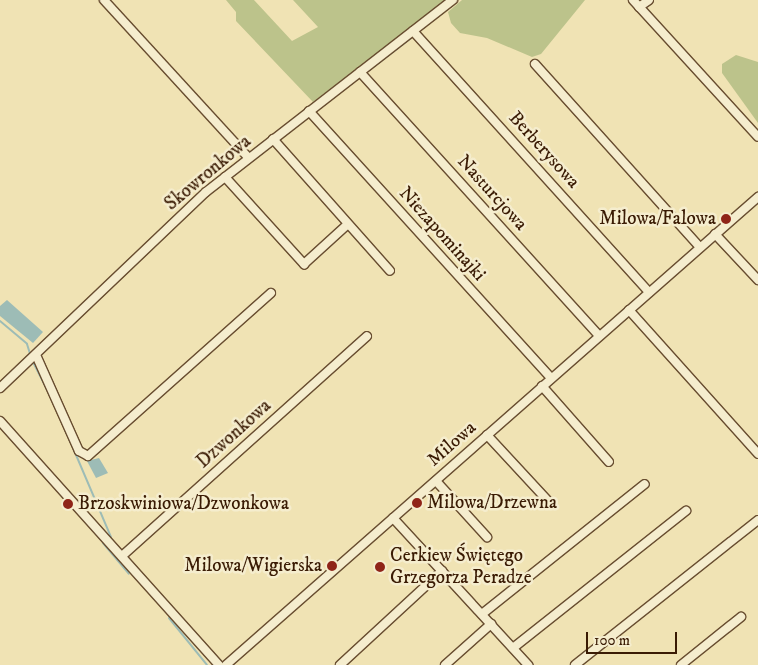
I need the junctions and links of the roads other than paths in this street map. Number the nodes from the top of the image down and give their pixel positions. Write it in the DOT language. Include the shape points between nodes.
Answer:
graph roads {
  1 [pos="104,0"];
  2 [pos="453,0"];
  3 [pos="633,0"];
  4 [pos="649,0"];
  5 [pos="639,7"];
  6 [pos="414,31"];
  7 [pos="535,64"];
  8 [pos="360,72"];
  9 [pos="308,111"];
  10 [pos="758,137"];
  11 [pos="273,140"];
  12 [pos="249,158"];
  13 [pos="225,177"];
  14 [pos="758,197"];
  15 [pos="348,224"];
  16 [pos="715,234"];
  17 [pos="700,247"];
  18 [pos="390,271"];
  19 [pos="758,280"];
  20 [pos="649,292"];
  21 [pos="271,293"];
  22 [pos="629,310"];
  23 [pos="366,336"];
  24 [pos="599,336"];
  25 [pos="36,355"];
  26 [pos="551,378"];
  27 [pos="542,386"];
  28 [pos="0,388"];
  29 [pos="0,421"];
  30 [pos="487,435"];
  31 [pos="757,453"];
  32 [pos="609,462"];
  33 [pos="436,481"];
  34 [pos="645,484"];
  35 [pos="551,504"];
  36 [pos="686,511"];
  37 [pos="393,518"];
  38 [pos="758,520"];
  39 [pos="487,537"];
  40 [pos="122,556"];
  41 [pos="442,572"];
  42 [pos="482,614"];
  43 [pos="741,617"];
  44 [pos="491,624"];
  45 [pos="513,648"];
  46 [pos="219,665"];
  47 [pos="226,665"];
  48 [pos="340,665"];
  49 [pos="446,665"];
  50 [pos="528,665"];
  51 [pos="575,665"];
  52 [pos="681,665"];
  1 -- 12 [label="street"];
  2 -- 6 [label="street, Skowronkowa"];
  3 -- 5 [label="street"];
  4 -- 5 [label="street"];
  5 -- 10 [label="street"];
  6 -- 8 [label="street, Skowronkowa"];
  6 -- 20 [label="street, Berberysowa"];
  7 -- 17 [label="street"];
  8 -- 9 [label="street, Skowronkowa"];
  8 -- 24 [label="street, Nasturcjowa"];
  9 -- 11 [label="street, Skowronkowa"];
  9 -- 26 [label="street, Niezapominajki"];
  11 -- 12 [label="street, Skowronkowa"];
  11 -- 15 [label="street"];
  12 -- 13 [label="street, Skowronkowa"];
  13 -- 15 [label="street" via="304,264"];
  13 -- 25 [label="street, Skowronkowa"];
  14 -- 16 [label="street, Milowa"];
  15 -- 18 [label="street"];
  16 -- 17 [label="street, Milowa"];
  16 -- 19 [label="street"];
  17 -- 20 [label="street, Milowa"];
  20 -- 22 [label="street, Milowa"];
  21 -- 25 [label="street" via="88,456 79,451"];
  22 -- 24 [label="street, Milowa"];
  22 -- 31 [label="street"];
  23 -- 40 [label="street, Dzwonkowa"];
  24 -- 26 [label="street, Milowa"];
  25 -- 28 [label="street, Skowronkowa"];
  26 -- 27 [label="street, Milowa"];
  27 -- 30 [label="street, Milowa"];
  27 -- 32 [label="street"];
  29 -- 40 [label="street"];
  30 -- 33 [label="street, Milowa"];
  30 -- 35 [label="street"];
  33 -- 37 [label="street, Milowa"];
  33 -- 39 [label="street"];
  34 -- 42 [label="street"];
  36 -- 45 [label="street"];
  37 -- 41 [label="street"];
  37 -- 47 [label="street, Milowa"];
  38 -- 51 [label="street"];
  40 -- 46 [label="street"];
  41 -- 42 [label="street"];
  41 -- 48 [label="street"];
  42 -- 44 [label="street"];
  43 -- 52 [label="street"];
  44 -- 45 [label="street"];
  44 -- 49 [label="street"];
  45 -- 50 [label="street"];
}
